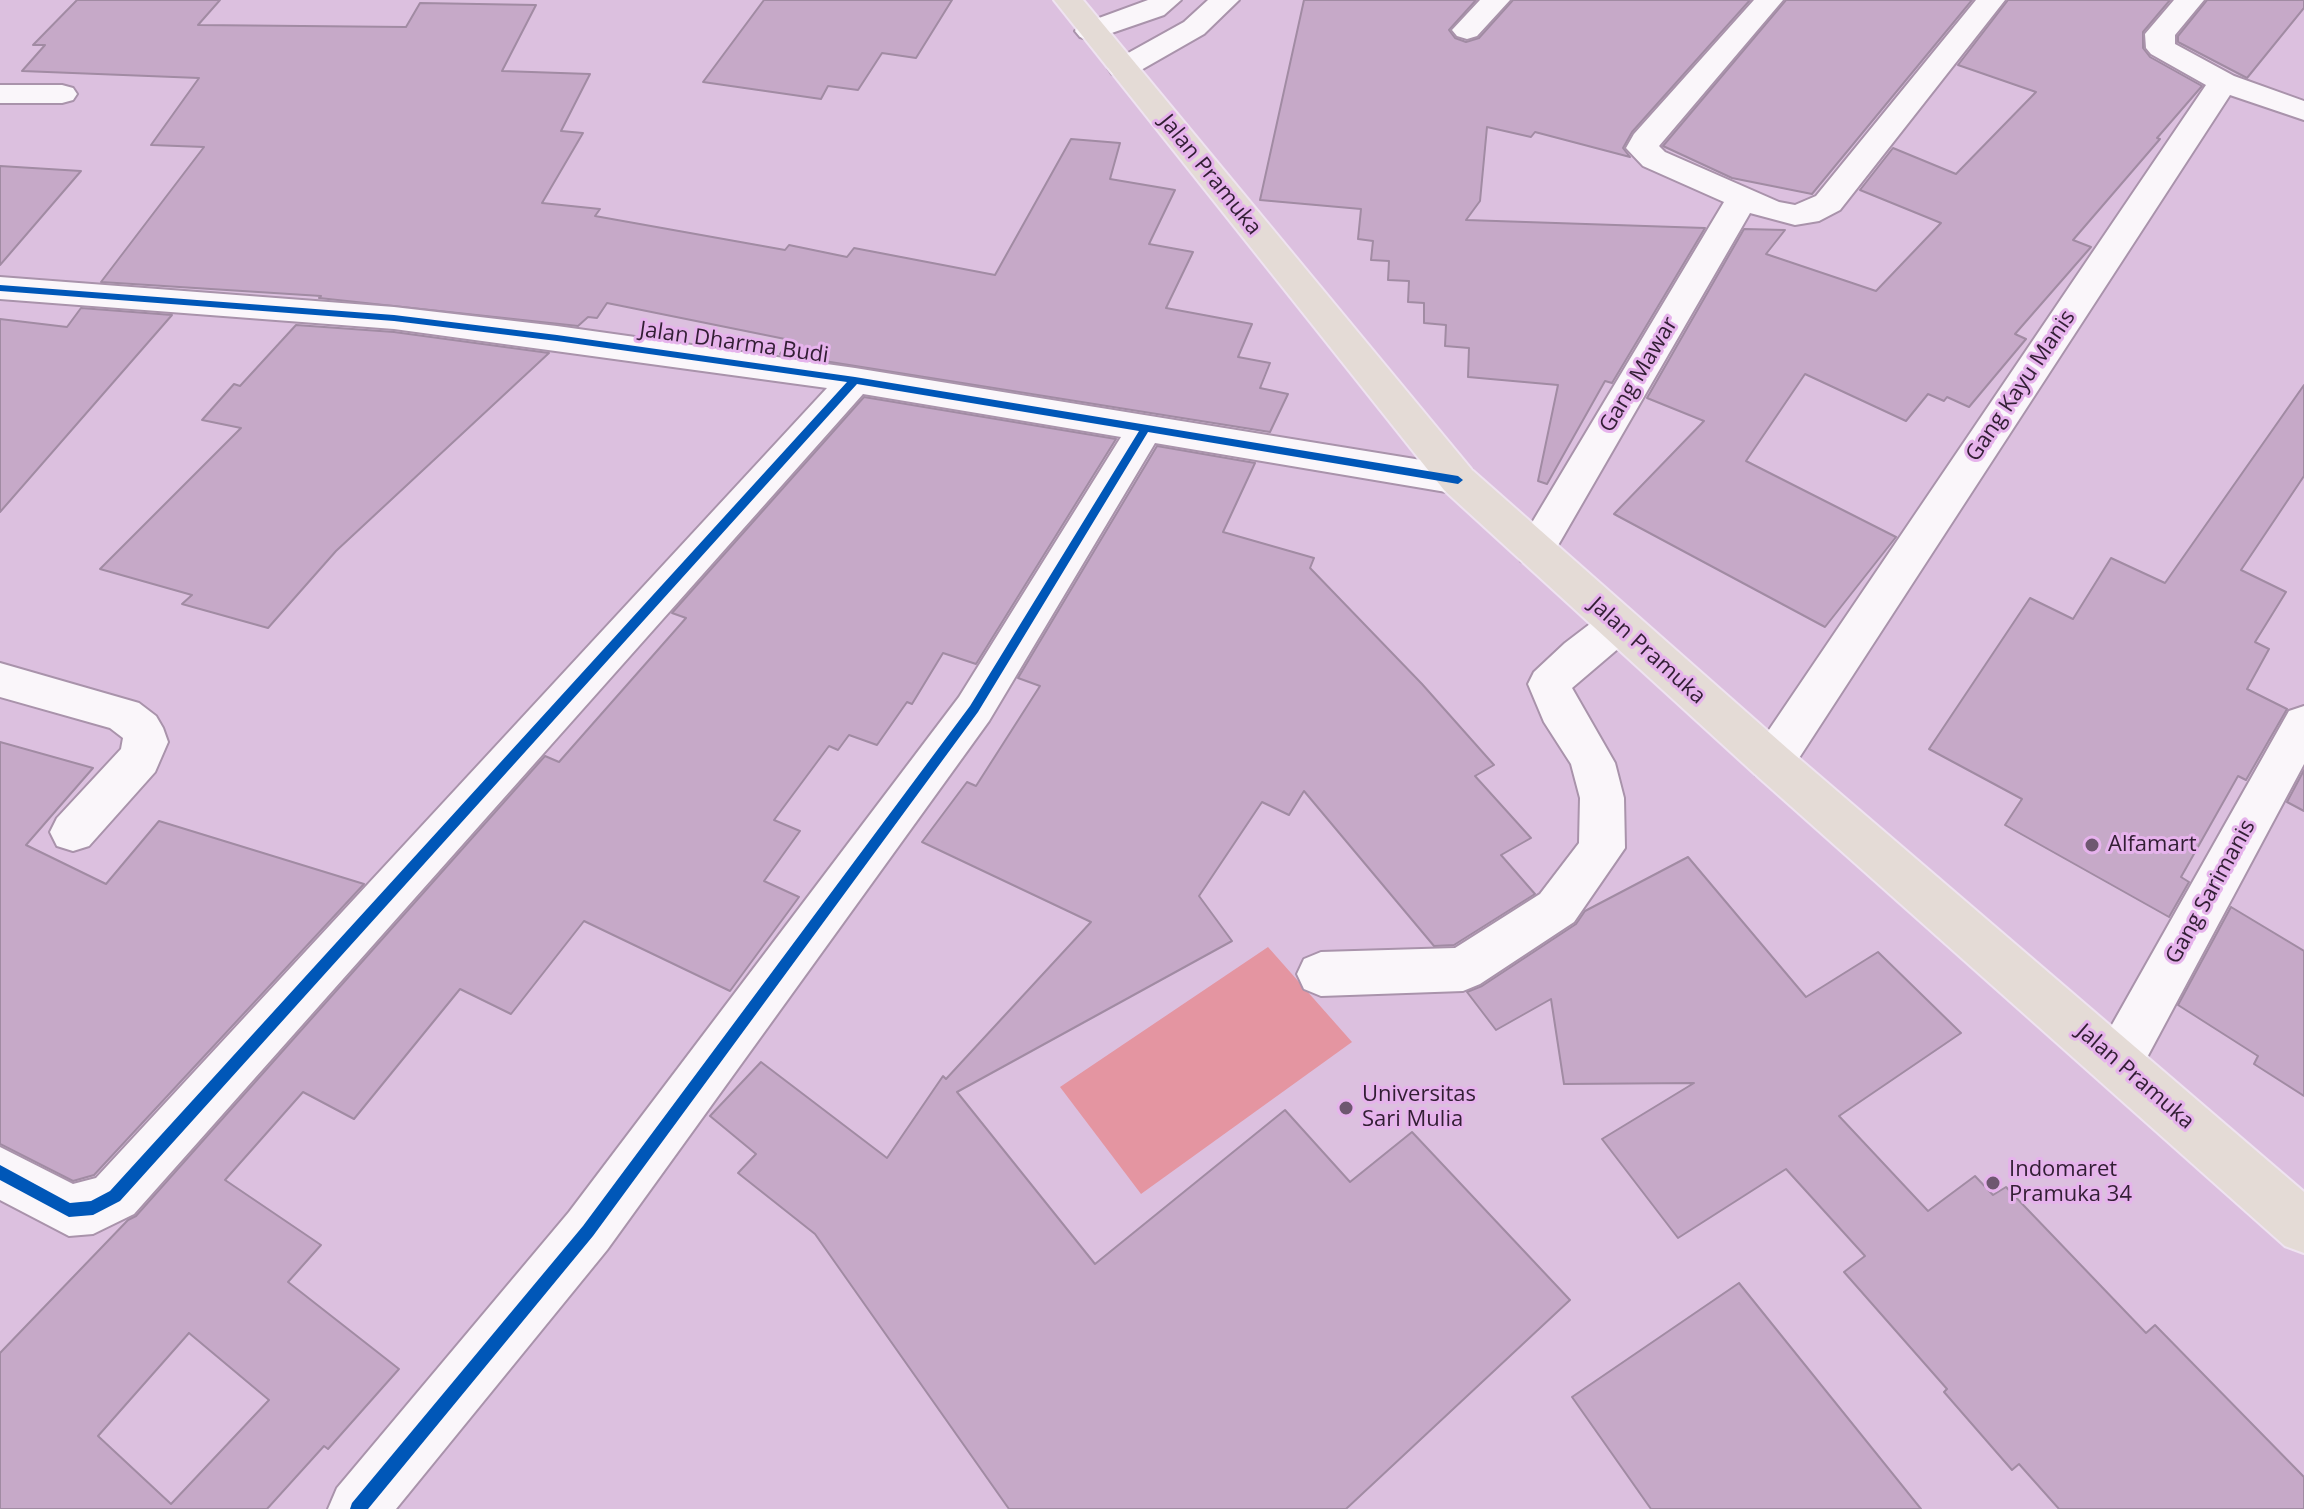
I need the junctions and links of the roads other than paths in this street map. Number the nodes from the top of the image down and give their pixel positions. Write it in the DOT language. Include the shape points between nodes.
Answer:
graph roads {
  1 [pos="1225,0"];
  2 [pos="1496,0"];
  3 [pos="1769,0"];
  4 [pos="1991,0"];
  5 [pos="2190,0"];
  6 [pos="1161,4"];
  7 [pos="1079,15"];
  8 [pos="1194,28"];
  9 [pos="1467,30"];
  10 [pos="1123,68"];
  11 [pos="2223,82"];
  12 [pos="0,94"];
  13 [pos="62,94"];
  14 [pos="2304,111"];
  15 [pos="1743,198"];
  16 [pos="0,288"];
  17 [pos="855,380"];
  18 [pos="1144,430"];
  19 [pos="1458,480"];
  20 [pos="1535,551"];
  21 [pos="1618,625"];
  22 [pos="0,680"];
  23 [pos="2304,723"];
  24 [pos="1772,762"];
  25 [pos="73,832"];
  26 [pos="1321,974"];
  27 [pos="2118,1062"];
  28 [pos="0,1172"];
  29 [pos="2304,1227"];
  30 [pos="358,1509"];
  1 -- 8 [label="street"];
  2 -- 9 [label="street"];
  3 -- 15 [label="street" via="1642,148 1654,159"];
  4 -- 15 [label="street" via="1820,210 1795,215"];
  5 -- 11 [label="street" via="2160,34 2161,48"];
  6 -- 7 [label="street"];
  6 -- 8 [label="street"];
  7 -- 10 [label="main road, Jalan Pramuka"];
  8 -- 10 [label="street"];
  10 -- 19 [label="main road, Jalan Pramuka"];
  11 -- 14 [label="street"];
  11 -- 24 [label="street, Gang Kayu Manis"];
  12 -- 13 [label="street"];
  15 -- 20 [label="street, Gang Mawar"];
  16 -- 17 [label="street, Jalan Dharma Budi" via="394,318"];
  17 -- 18 [label="street, Jalan Dharma Budi"];
  17 -- 28 [label="street" via="115,1196 93,1208 69,1210"];
  18 -- 19 [label="street, Jalan Dharma Budi"];
  18 -- 30 [label="street" via="974,709 588,1231"];
  19 -- 20 [label="main road, Jalan Pramuka"];
  20 -- 21 [label="main road, Jalan Pramuka"];
  21 -- 24 [label="main road, Jalan Pramuka"];
  21 -- 26 [label="street" via="1549,684 1593,763 1602,798 1602,848 1557,908 1463,969"];
  22 -- 25 [label="street" via="124,715 141,728 146,742 139,759"];
  23 -- 27 [label="street, Gang Sarimanis"];
  24 -- 27 [label="main road, Jalan Pramuka"];
  27 -- 29 [label="main road, Jalan Pramuka"];
}
